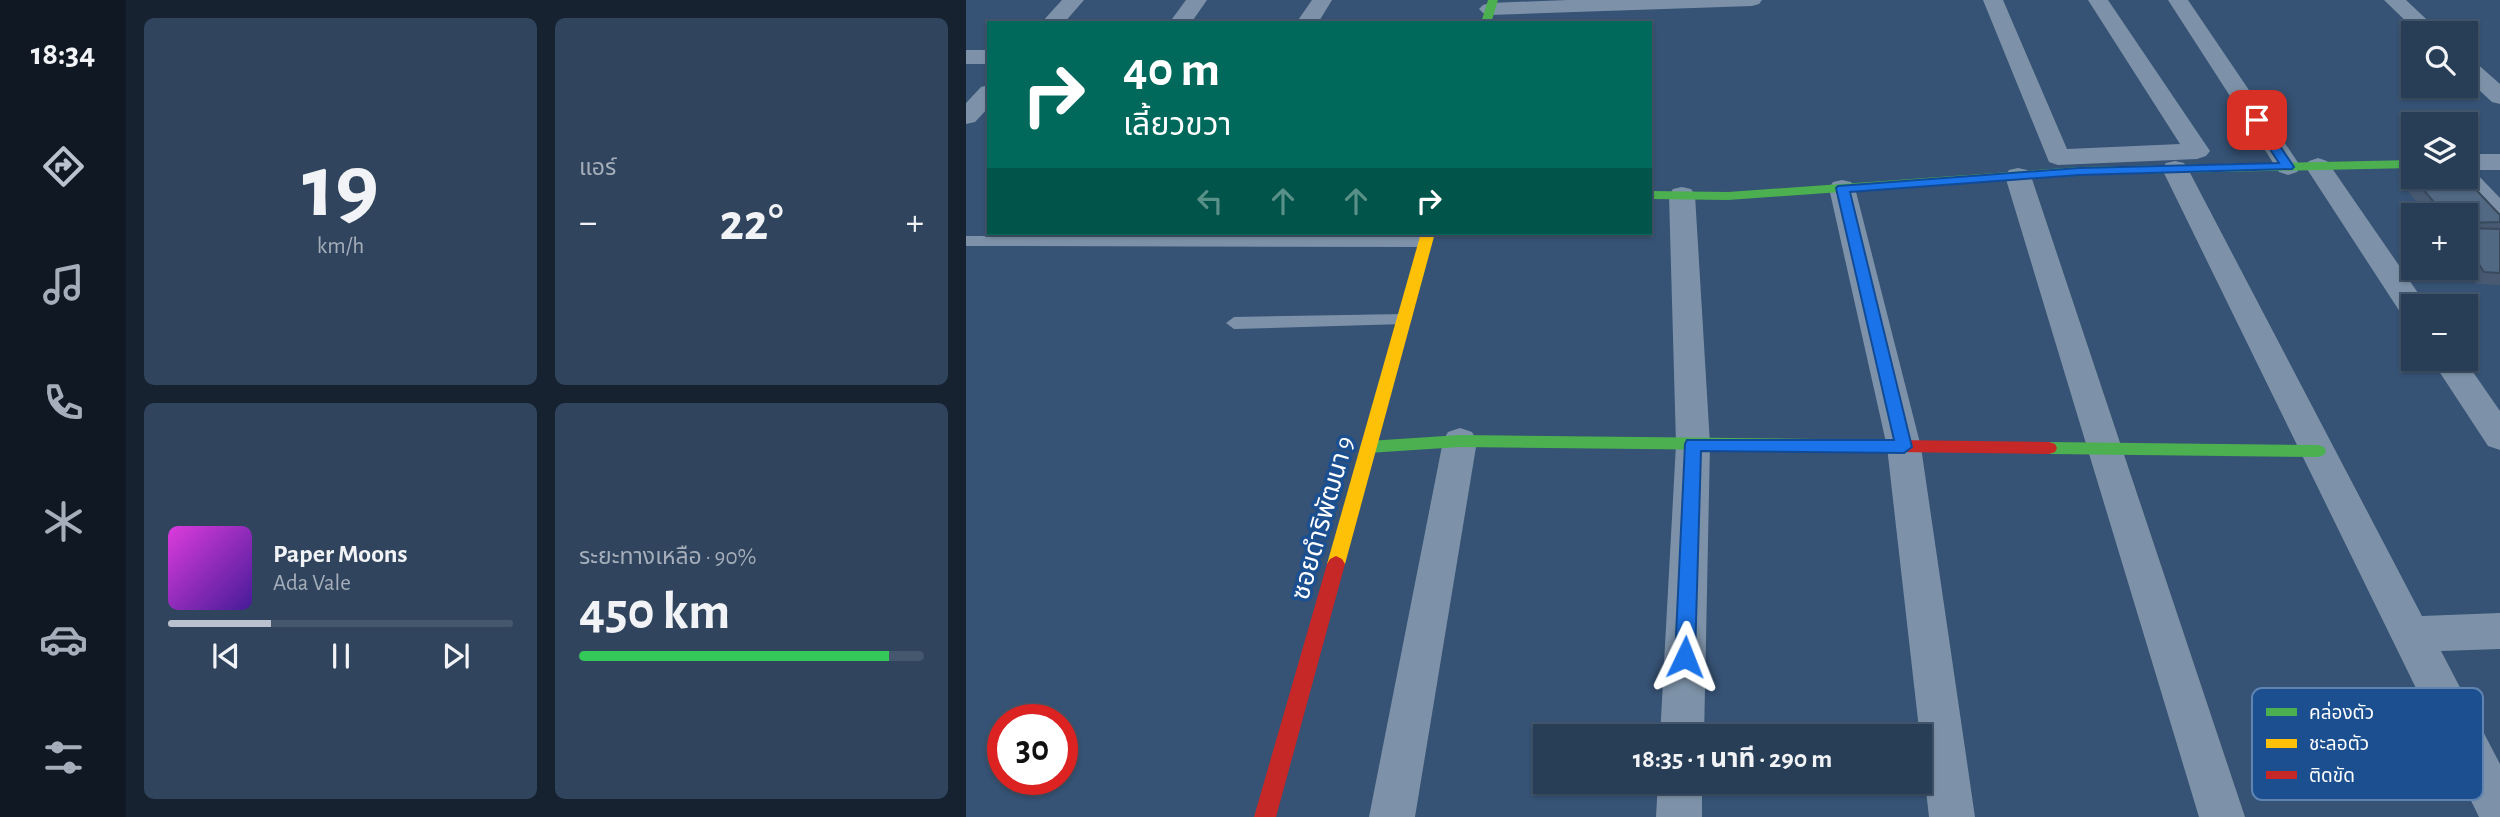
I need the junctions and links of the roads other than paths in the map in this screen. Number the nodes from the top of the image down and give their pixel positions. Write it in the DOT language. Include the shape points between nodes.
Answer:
graph roads {
  1 [pos="1074,0"];
  2 [pos="1197,0"];
  3 [pos="1322,0"];
  4 [pos="1752,0"];
  5 [pos="1993,0"];
  6 [pos="2098,0"];
  7 [pos="2178,0"];
  8 [pos="2394,0"];
  9 [pos="1490,11"];
  10 [pos="1054,21"];
  11 [pos="1181,21"];
  12 [pos="1308,21"];
  13 [pos="2417,21"];
  14 [pos="966,57"];
  15 [pos="987,57"];
  16 [pos="2478,76"];
  17 [pos="987,94"];
  18 [pos="2500,97"];
  19 [pos="966,117"];
  20 [pos="2478,162"];
  21 [pos="2500,162"];
  22 [pos="2401,164"];
  23 [pos="2318,166"];
  24 [pos="2288,167"];
  25 [pos="2175,169"];
  26 [pos="2018,176"];
  27 [pos="1842,188"];
  28 [pos="2476,189"];
  29 [pos="1666,195"];
  30 [pos="2500,214"];
  31 [pos="1426,237"];
  32 [pos="966,241"];
  33 [pos="2404,294"];
  34 [pos="1404,319"];
  35 [pos="1234,323"];
  36 [pos="2455,371"];
  37 [pos="2500,437"];
  38 [pos="1460,441"];
  39 [pos="1693,444"];
  40 [pos="1368,447"];
  41 [pos="1904,447"];
  42 [pos="2105,449"];
  43 [pos="2318,451"];
  44 [pos="2500,631"];
  45 [pos="2411,634"];
  46 [pos="2438,688"];
  47 [pos="1682,724"];
  48 [pos="2483,777"];
  49 [pos="1680,794"];
  50 [pos="2500,811"];
  51 [pos="1265,817"];
  52 [pos="1392,817"];
  53 [pos="1679,817"];
  54 [pos="1952,817"];
  55 [pos="2222,817"];
  1 -- 10 [label="street"];
  2 -- 11 [label="street"];
  3 -- 12 [label="street"];
  4 -- 9 [label="street"];
  5 -- 6 [label="street" via="2058,157 2197,151"];
  7 -- 24 [label="street"];
  8 -- 13 [label="street"];
  14 -- 15 [label="street"];
  16 -- 18 [label="street"];
  17 -- 19 [label="street"];
  20 -- 21 [label="street"];
  22 -- 23 [label="street"];
  23 -- 24 [label="street"];
  23 -- 33 [label="street"];
  24 -- 25 [label="street"];
  25 -- 26 [label="street"];
  25 -- 43 [label="street"];
  26 -- 27 [label="street"];
  26 -- 42 [label="street"];
  27 -- 29 [label="street"];
  27 -- 41 [label="street"];
  28 -- 30 [label="street"];
  29 -- 39 [label="street"];
  31 -- 32 [label="lane"];
  31 -- 34 [label="street, ซอยดำริพัฒนา 9"];
  34 -- 35 [label="lane"];
  34 -- 40 [label="street, ซอยดำริพัฒนา 9"];
  36 -- 37 [label="street"];
  38 -- 39 [label="street"];
  38 -- 40 [label="street"];
  38 -- 52 [label="street"];
  39 -- 41 [label="street"];
  39 -- 47 [label="street"];
  40 -- 51 [label="street, ซอยดำริพัฒนา 9"];
  41 -- 42 [label="street"];
  41 -- 54 [label="street"];
  42 -- 43 [label="street"];
  42 -- 55 [label="street"];
  43 -- 45 [label="street"];
  44 -- 45 [label="street"];
  45 -- 46 [label="street"];
  48 -- 50 [label="street"];
  49 -- 53 [label="street"];
}
